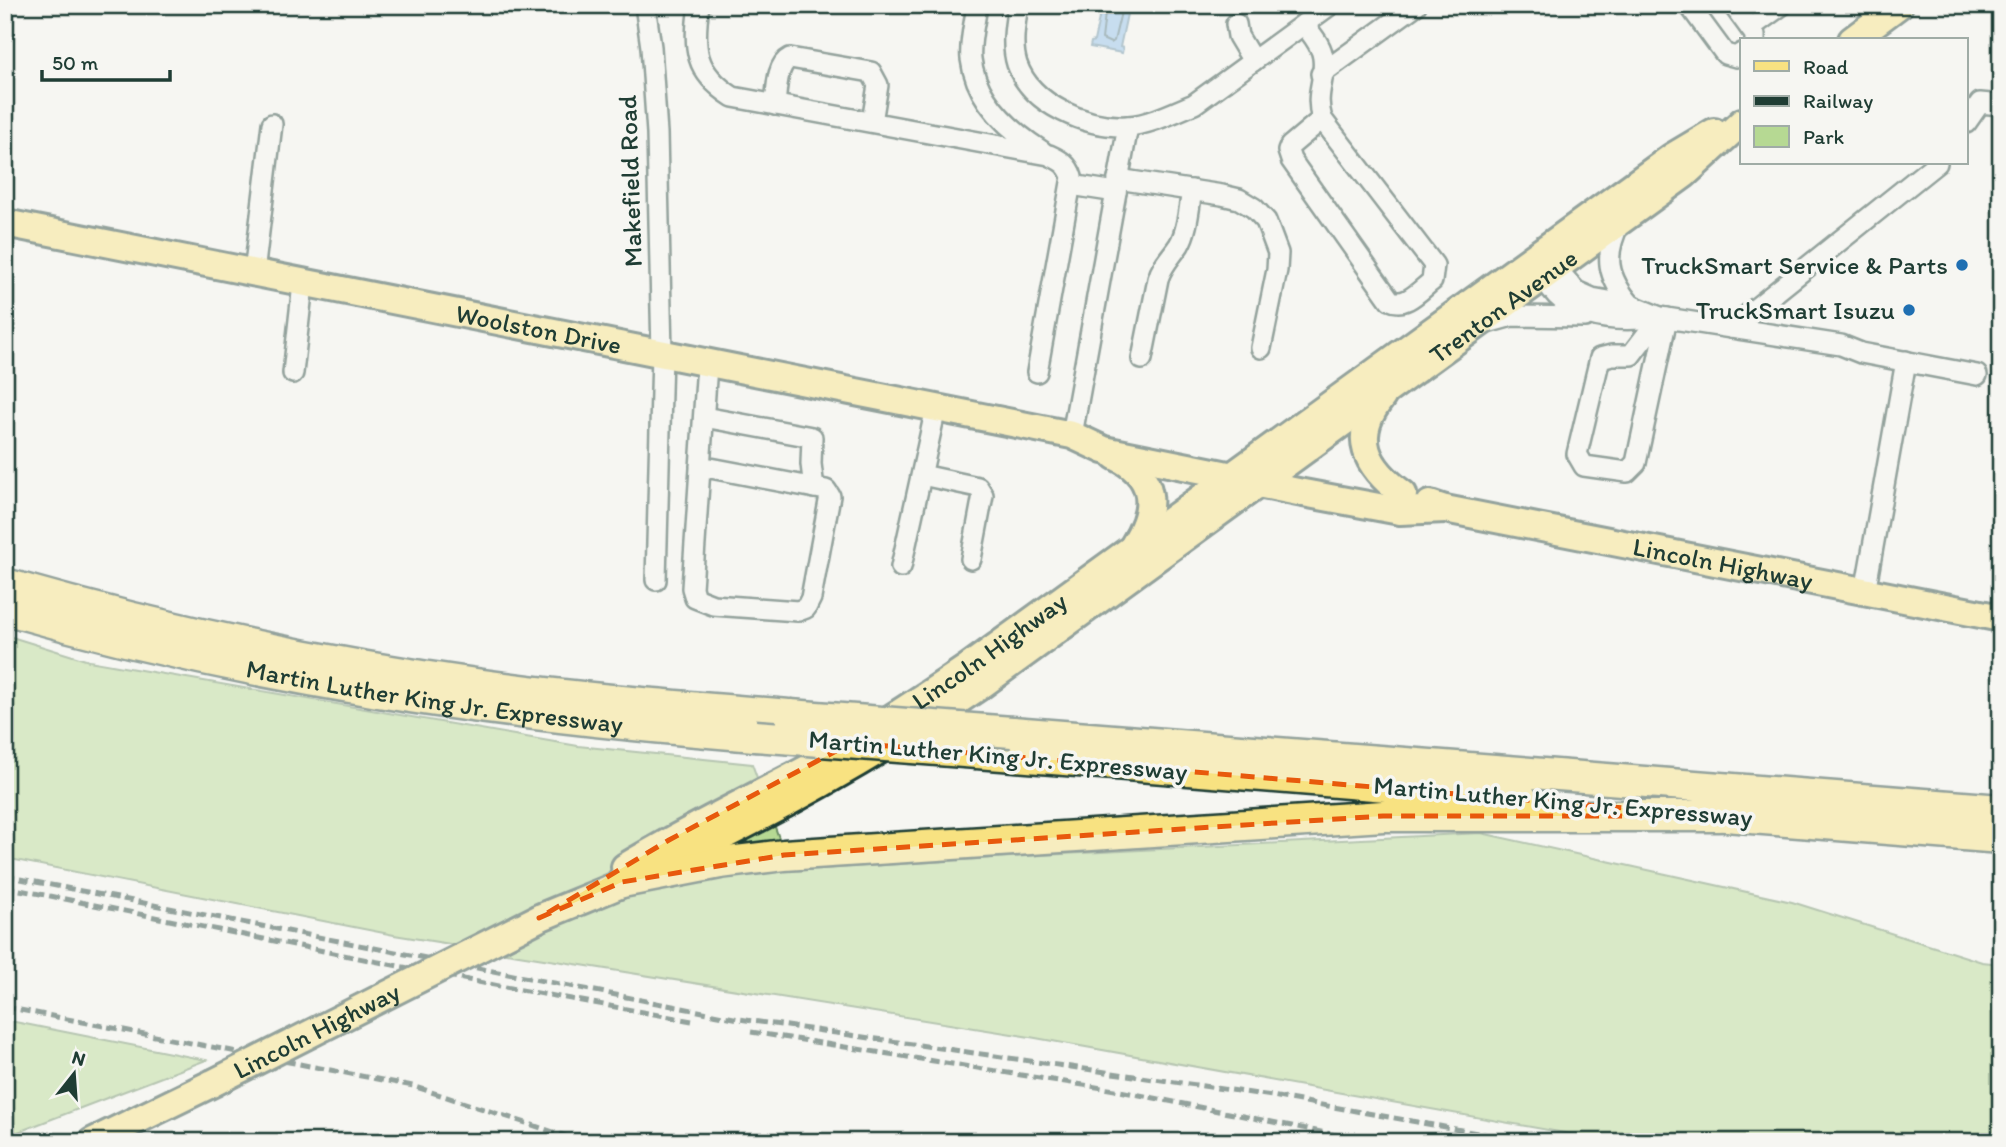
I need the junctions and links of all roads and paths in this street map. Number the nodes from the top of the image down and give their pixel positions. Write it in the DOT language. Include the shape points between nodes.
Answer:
graph roads {
  1 [pos="645,5"];
  2 [pos="699,5"];
  3 [pos="977,5"];
  4 [pos="1018,5"];
  5 [pos="1330,5"];
  6 [pos="1416,5"];
  7 [pos="1689,5"];
  8 [pos="1733,5"];
  9 [pos="1782,5"];
  10 [pos="1899,5"];
  11 [pos="1236,24"];
  12 [pos="1304,24"];
  13 [pos="1752,34"];
  14 [pos="1855,38"];
  15 [pos="1740,54"];
  16 [pos="1253,61"];
  17 [pos="1321,74"];
  18 [pos="775,105"];
  19 [pos="2001,105"];
  20 [pos="1322,119"];
  21 [pos="1740,120"];
  22 [pos="1968,120"];
  23 [pos="1740,121"];
  24 [pos="872,122"];
  25 [pos="272,124"];
  26 [pos="1128,126"];
  27 [pos="1049,155"];
  28 [pos="1936,164"];
  29 [pos="1071,185"];
  30 [pos="1117,186"];
  31 [pos="1192,190"];
  32 [pos="1620,222"];
  33 [pos="5,223"];
  34 [pos="1545,267"];
  35 [pos="254,273"];
  36 [pos="303,284"];
  37 [pos="1631,306"];
  38 [pos="1663,317"];
  39 [pos="1608,318"];
  40 [pos="1473,328"];
  41 [pos="1731,328"];
  42 [pos="1261,348"];
  43 [pos="662,355"];
  44 [pos="1142,359"];
  45 [pos="1906,361"];
  46 [pos="707,364"];
  47 [pos="1037,372"];
  48 [pos="293,373"];
  49 [pos="1977,375"];
  50 [pos="1388,390"];
  51 [pos="936,408"];
  52 [pos="704,417"];
  53 [pos="1072,435"];
  54 [pos="1104,450"];
  55 [pos="700,466"];
  56 [pos="1255,473"];
  57 [pos="922,475"];
  58 [pos="814,488"];
  59 [pos="1403,494"];
  60 [pos="1446,509"];
  61 [pos="1131,549"];
  62 [pos="971,559"];
  63 [pos="901,567"];
  64 [pos="656,580"];
  65 [pos="5,584"];
  66 [pos="1865,592"];
  67 [pos="5,609"];
  68 [pos="2001,618"];
  69 [pos="2001,810"];
  70 [pos="1718,816"];
  71 [pos="2001,838"];
  72 [pos="622,882"];
  73 [pos="539,918"];
  74 [pos="92,1142"];
  1 -- 43 [label="street, Makefield Road" via="657,132"];
  2 -- 18 [label="street" via="695,37 710,78 733,97"];
  3 -- 27 [label="street" via="971,47 976,78 997,115"];
  4 -- 26 [label="street" via="1013,39 1017,64 1037,93 1061,113"];
  5 -- 12 [label="street"];
  6 -- 17 [label="street"];
  7 -- 15 [label="street" via="1725,54"];
  8 -- 13 [label="street"];
  9 -- 13 [label="street"];
  10 -- 14 [label="main road"];
  11 -- 16 [label="street" via="1238,37"];
  12 -- 16 [label="street"];
  12 -- 17 [label="street" via="1321,51"];
  16 -- 26 [label="street" via="1194,104"];
  17 -- 20 [label="street" via="1317,105"];
  18 -- 24 [label="street"];
  18 -- 24 [label="street" via="782,67 790,58 871,72 878,85"];
  19 -- 22 [label="street" via="1980,103"];
  20 -- 20 [label="street" via="1290,146 1291,160 1390,300 1404,303 1432,281 1434,265"];
  21 -- 34 [label="main road" via="1672,157"];
  23 -- 32 [label="main road, Trenton Avenue" via="1685,174"];
  24 -- 27 [label="street"];
  25 -- 35 [label="street"];
  26 -- 30 [label="street"];
  27 -- 29 [label="street" via="1069,169"];
  28 -- 41 [label="street"];
  29 -- 30 [label="street"];
  29 -- 47 [label="street"];
  30 -- 31 [label="street"];
  30 -- 53 [label="street"];
  31 -- 42 [label="street" via="1240,199 1266,221 1273,235 1277,270"];
  31 -- 44 [label="street" via="1180,244 1160,270"];
  32 -- 34 [label="main road, Trenton Avenue"];
  32 -- 37 [label="street" via="1611,242 1610,268 1618,290"];
  33 -- 35 [label="main road, Woolston Drive"];
  34 -- 37 [label="street" via="1583,295"];
  34 -- 39 [label="street" via="1566,304"];
  34 -- 40 [label="main road, Trenton Avenue"];
  34 -- 56 [label="main road"];
  35 -- 36 [label="main road, Woolston Drive"];
  36 -- 43 [label="main road, Woolston Drive"];
  36 -- 48 [label="street"];
  37 -- 38 [label="street"];
  38 -- 38 [label="street" via="1636,463 1627,472 1584,466 1577,454 1600,358 1631,355"];
  38 -- 39 [label="street"];
  38 -- 41 [label="street"];
  39 -- 40 [label="street" via="1512,316"];
  40 -- 50 [label="main road, Trenton Avenue"];
  41 -- 45 [label="street" via="1841,345"];
  43 -- 46 [label="main road, Woolston Drive"];
  43 -- 64 [label="street, Makefield Road"];
  45 -- 49 [label="street"];
  45 -- 66 [label="street"];
  46 -- 51 [label="main road, Woolston Drive"];
  46 -- 52 [label="street"];
  50 -- 56 [label="main road, Trenton Avenue"];
  50 -- 59 [label="main road" via="1365,431 1367,458"];
  51 -- 53 [label="main road, Woolston Drive"];
  51 -- 57 [label="street"];
  52 -- 55 [label="street"];
  52 -- 58 [label="street" via="813,437"];
  53 -- 54 [label="main road, Woolston Drive"];
  53 -- 56 [label="main road, Woolston Drive" via="1108,433"];
  54 -- 56 [label="main road, Woolston Drive"];
  54 -- 61 [label="main road" via="1136,468 1149,492 1147,521"];
  55 -- 58 [label="street"];
  55 -- 58 [label="street" via="692,588 695,598 713,605 806,608 830,496 826,490"];
  56 -- 59 [label="main road, Lincoln Highway"];
  56 -- 60 [label="main road, Lincoln Highway" via="1400,512"];
  56 -- 61 [label="main road, Lincoln Highway"];
  56 -- 72 [label="main road, Lincoln Highway" via="980,686 874,755 678,859"];
  57 -- 62 [label="street" via="978,487 982,495"];
  57 -- 63 [label="street"];
  59 -- 60 [label="main road, Lincoln Highway"];
  60 -- 66 [label="main road, Lincoln Highway"];
  61 -- 73 [label="main road, Lincoln Highway" via="863,737 669,840"];
  65 -- 69 [label="highway, Martin Luther King Jr. Expressway, bridge" via="188,631 408,674 618,701"];
  66 -- 68 [label="main road, Lincoln Highway"];
  67 -- 70 [label="highway, Martin Luther King Jr. Expressway, bridge" via="183,655 405,698 628,726"];
  70 -- 71 [label="highway, Martin Luther King Jr. Expressway"];
  70 -- 72 [label="highway" via="1384,816 784,855"];
  72 -- 73 [label="main road, Lincoln Highway"];
  73 -- 74 [label="main road, Lincoln Highway, bridge"];
}
